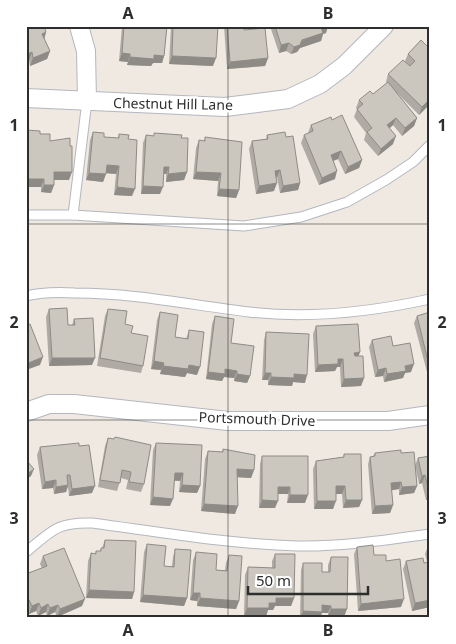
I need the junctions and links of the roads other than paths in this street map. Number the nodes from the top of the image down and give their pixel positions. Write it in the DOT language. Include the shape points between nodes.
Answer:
graph roads {
  1 [pos="79,26"];
  2 [pos="384,26"];
  3 [pos="26,98"];
  4 [pos="87,101"];
  5 [pos="430,145"];
  6 [pos="26,215"];
  7 [pos="73,215"];
  8 [pos="26,296"];
  9 [pos="430,299"];
  10 [pos="26,412"];
  11 [pos="430,415"];
  12 [pos="430,534"];
  13 [pos="26,552"];
  1 -- 4 [label="street" via="86,51"];
  2 -- 4 [label="street, Chestnut Hill Lane" via="344,66 320,84 288,99 225,108"];
  3 -- 4 [label="street, Chestnut Hill Lane"];
  4 -- 7 [label="lane"];
  5 -- 7 [label="lane" via="413,162 348,202 301,217 244,226"];
  6 -- 7 [label="lane"];
  8 -- 9 [label="lane" via="54,292 96,293 250,312 308,314 354,312"];
  10 -- 11 [label="street, Portsmouth Drive" via="49,404 74,404 228,421 388,421"];
  12 -- 13 [label="lane" via="297,546 72,523 53,529"];
}
